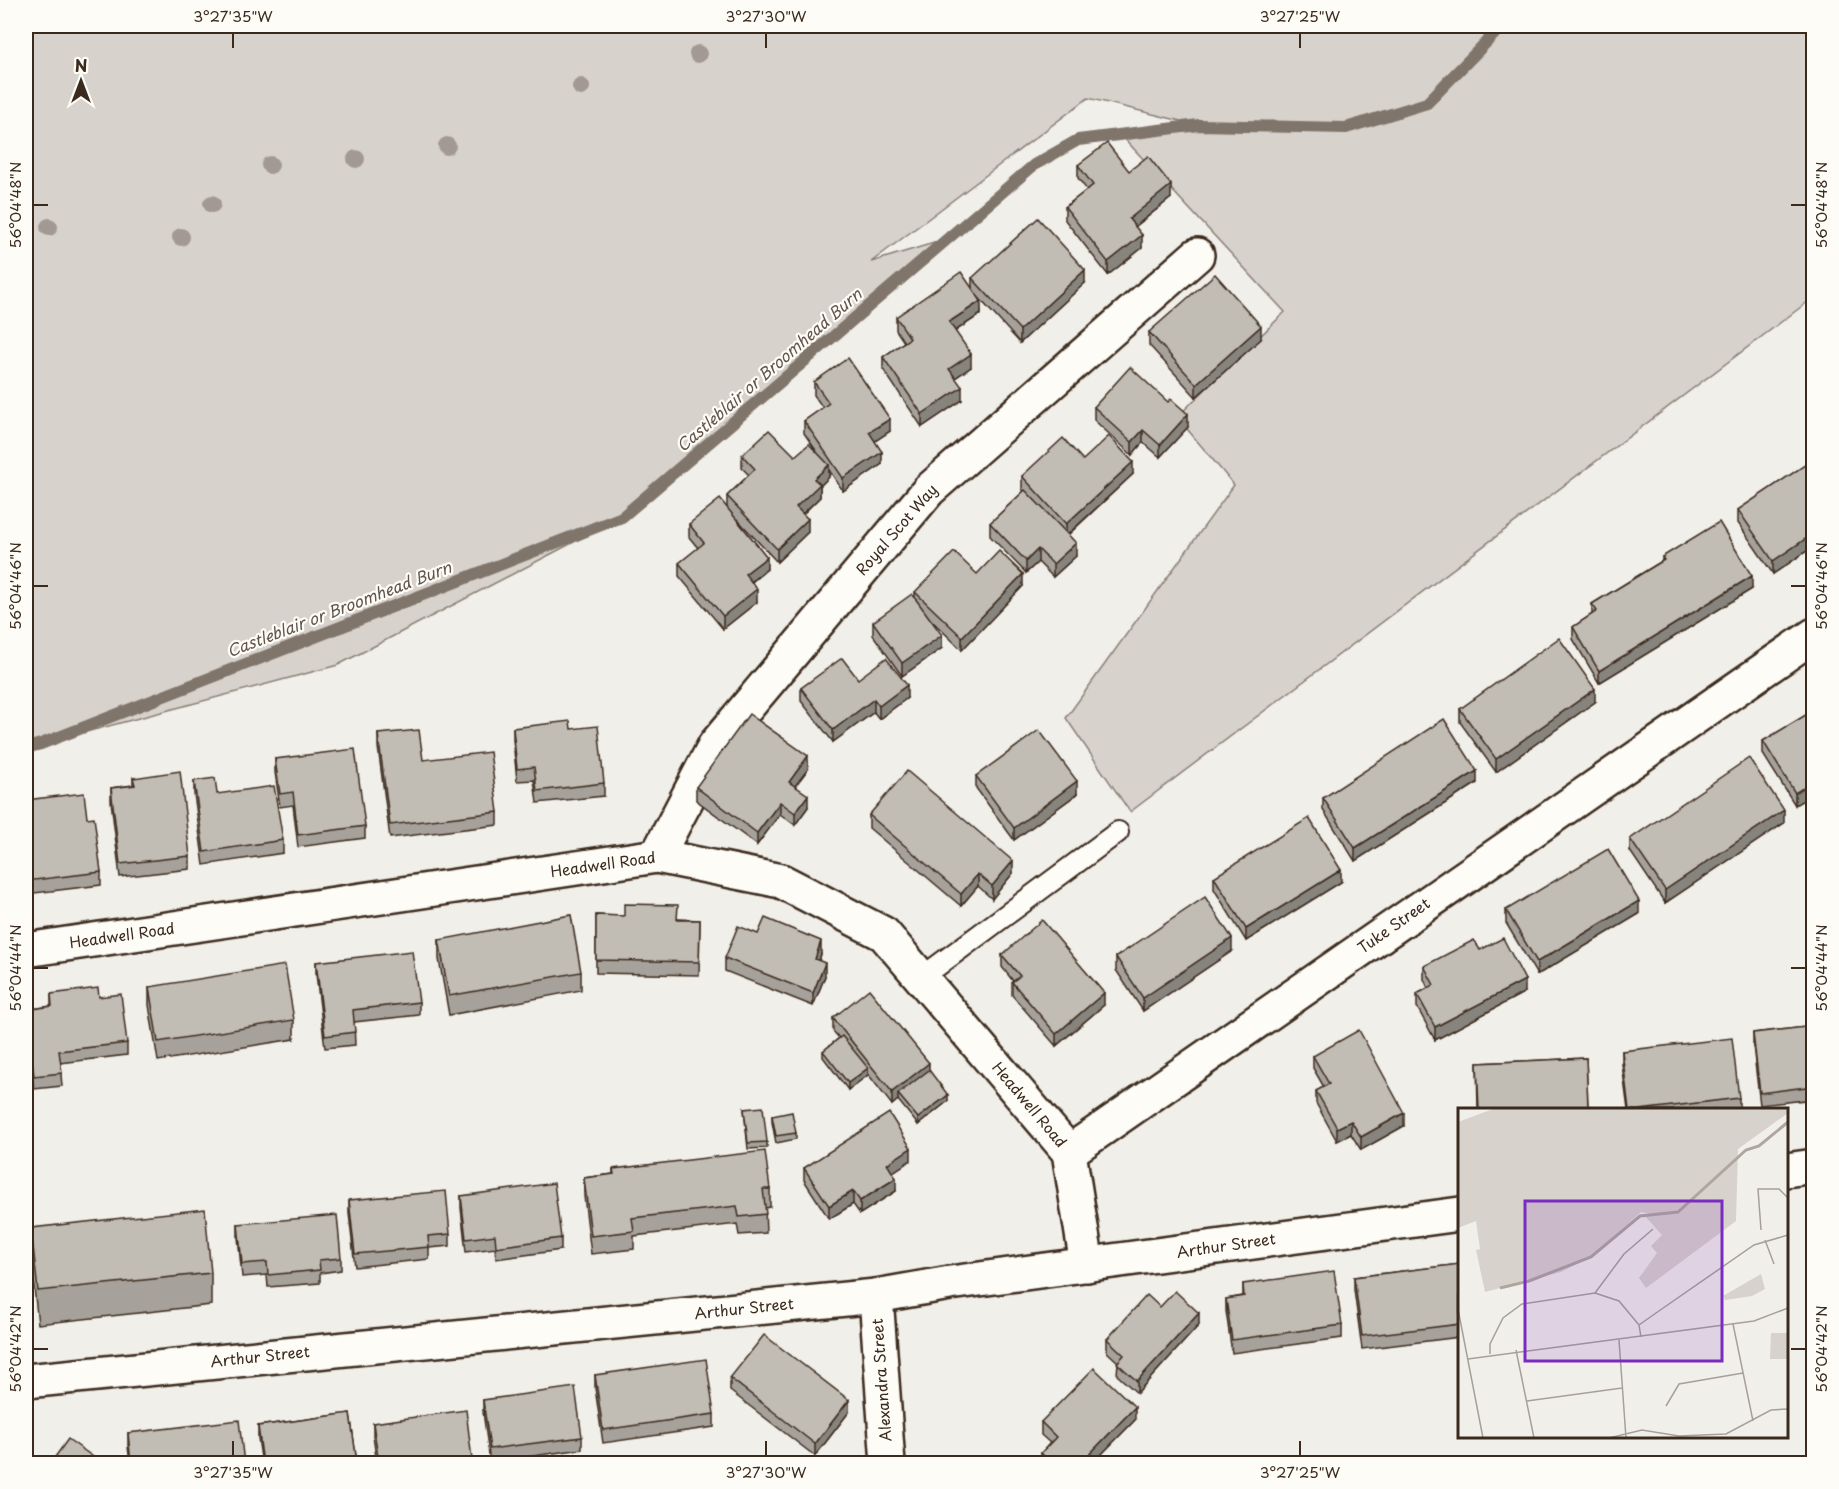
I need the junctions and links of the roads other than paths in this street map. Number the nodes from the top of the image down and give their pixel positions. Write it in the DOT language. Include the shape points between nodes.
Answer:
graph roads {
  1 [pos="1197,255"];
  2 [pos="1814,635"];
  3 [pos="1118,832"];
  4 [pos="657,856"];
  5 [pos="26,950"];
  6 [pos="921,978"];
  7 [pos="1069,1152"];
  8 [pos="1814,1166"];
  9 [pos="1788,1170"];
  10 [pos="1458,1214"];
  11 [pos="1087,1265"];
  12 [pos="876,1296"];
  13 [pos="26,1381"];
  14 [pos="888,1464"];
  1 -- 4 [label="street, Royal Scot Way" via="929,490 715,745"];
  2 -- 7 [label="street, Tuke Street"];
  3 -- 6 [label="lane"];
  4 -- 5 [label="street, Headwell Road"];
  4 -- 6 [label="street, Headwell Road" via="781,881 884,934"];
  6 -- 7 [label="street, Headwell Road"];
  7 -- 11 [label="street"];
  8 -- 9 [label="street"];
  10 -- 11 [label="street, Arthur Street"];
  11 -- 12 [label="street, Arthur Street"];
  12 -- 13 [label="street, Arthur Street"];
  12 -- 14 [label="street, Alexandra Street"];
}
